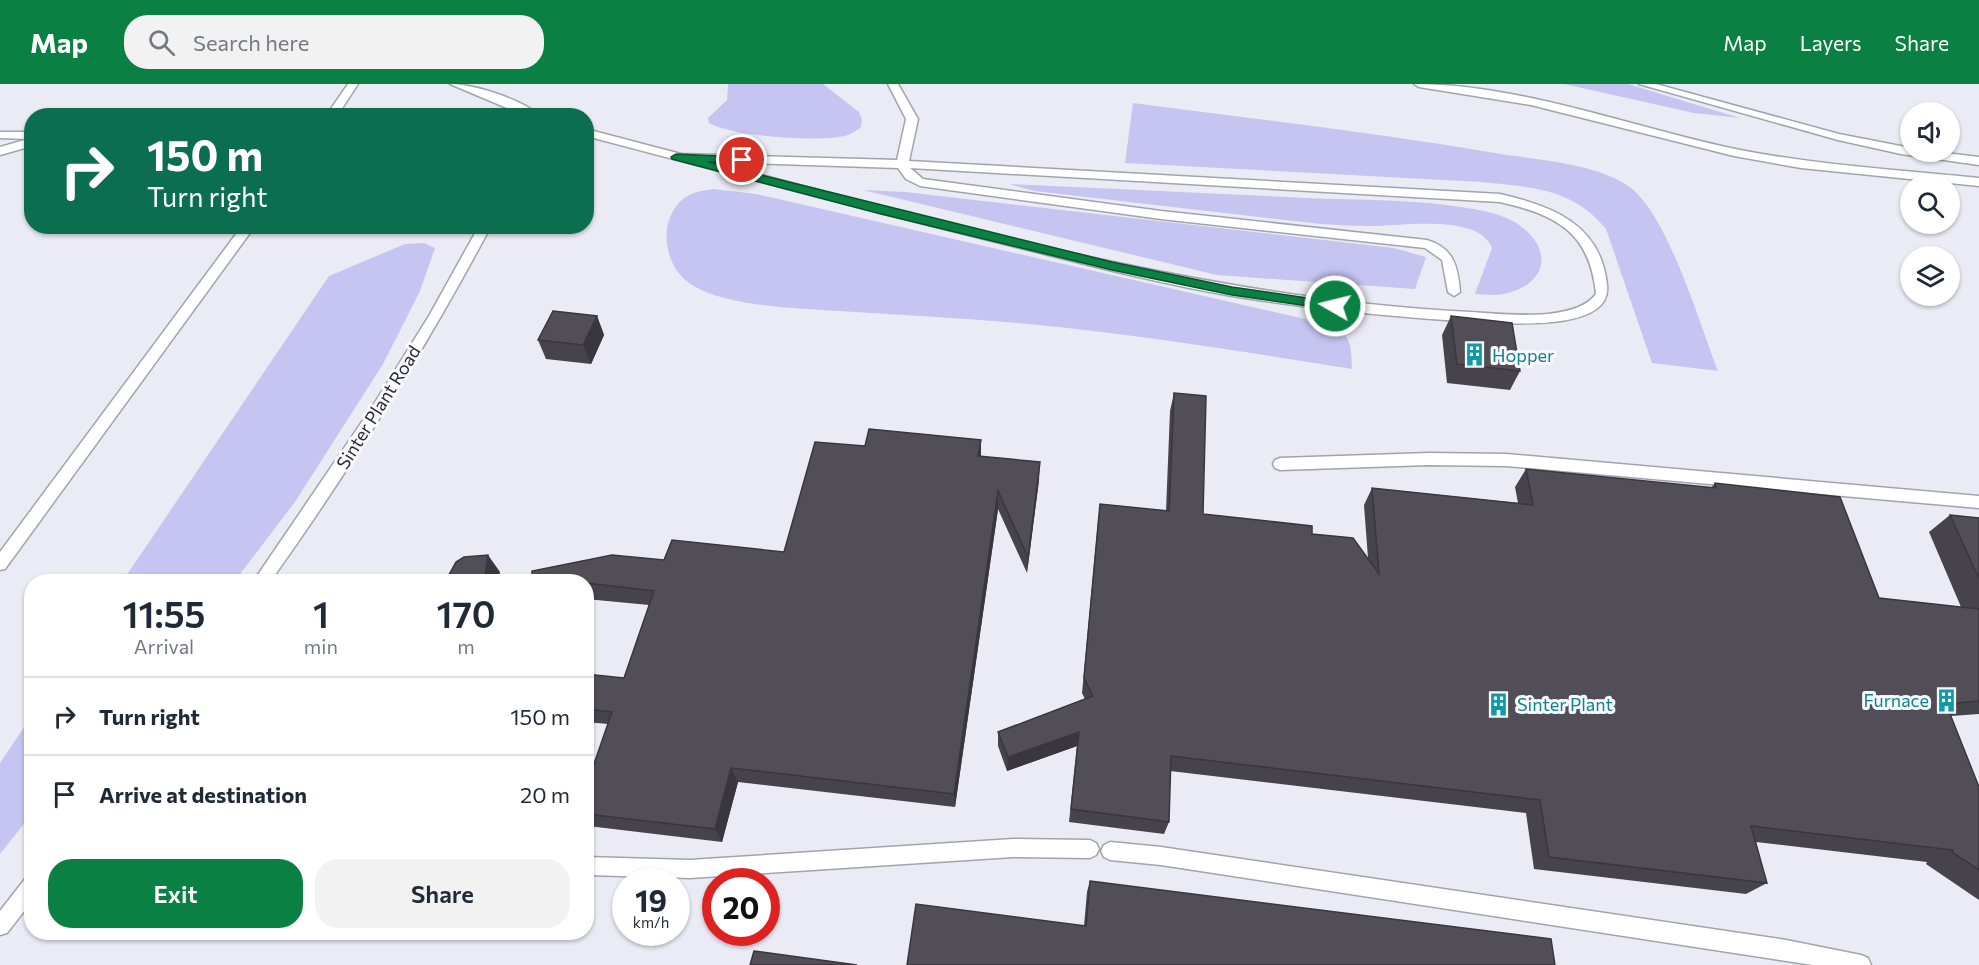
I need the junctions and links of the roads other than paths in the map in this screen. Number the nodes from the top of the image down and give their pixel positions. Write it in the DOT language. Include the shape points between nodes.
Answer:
graph roads {
  1 [pos="353,84"];
  2 [pos="456,84"];
  3 [pos="894,84"];
  4 [pos="1419,84"];
  5 [pos="1644,84"];
  6 [pos="336,108"];
  7 [pos="518,108"];
  8 [pos="594,134"];
  9 [pos="0,135"];
  10 [pos="24,136"];
  11 [pos="24,144"];
  12 [pos="0,151"];
  13 [pos="676,157"];
  14 [pos="1979,161"];
  15 [pos="902,164"];
  16 [pos="1979,182"];
  17 [pos="243,234"];
  18 [pos="480,234"];
  19 [pos="1454,292"];
  20 [pos="1280,464"];
  21 [pos="1979,502"];
  22 [pos="0,564"];
  23 [pos="267,574"];
  24 [pos="1090,849"];
  25 [pos="1110,850"];
  26 [pos="594,866"];
  27 [pos="24,896"];
  28 [pos="0,926"];
  29 [pos="1788,957"];
  30 [pos="1861,965"];
  1 -- 6 [label="lane"];
  2 -- 7 [label="lane"];
  3 -- 15 [label="lane" via="912,119"];
  4 -- 16 [label="lane" via="1531,102 1779,160"];
  5 -- 14 [label="lane" via="1838,137"];
  8 -- 13 [label="lane"];
  9 -- 10 [label="lane"];
  11 -- 12 [label="lane"];
  13 -- 15 [label="lane"];
  13 -- 15 [label="lane" via="1112,266 1281,299 1398,313 1515,319 1582,312 1602,294 1599,268 1579,232 1549,212 1516,201"];
  15 -- 19 [label="lane" via="912,179 936,185 1427,244 1439,249 1452,264"];
  17 -- 22 [label="lane"];
  18 -- 23 [label="lane, Sinter Plant Road" via="389,391"];
  20 -- 21 [label="lane" via="1506,460"];
  24 -- 26 [label="lane" via="1013,848 690,869"];
  25 -- 29 [label="lane"];
  27 -- 28 [label="lane"];
  29 -- 30 [label="lane"];
}
